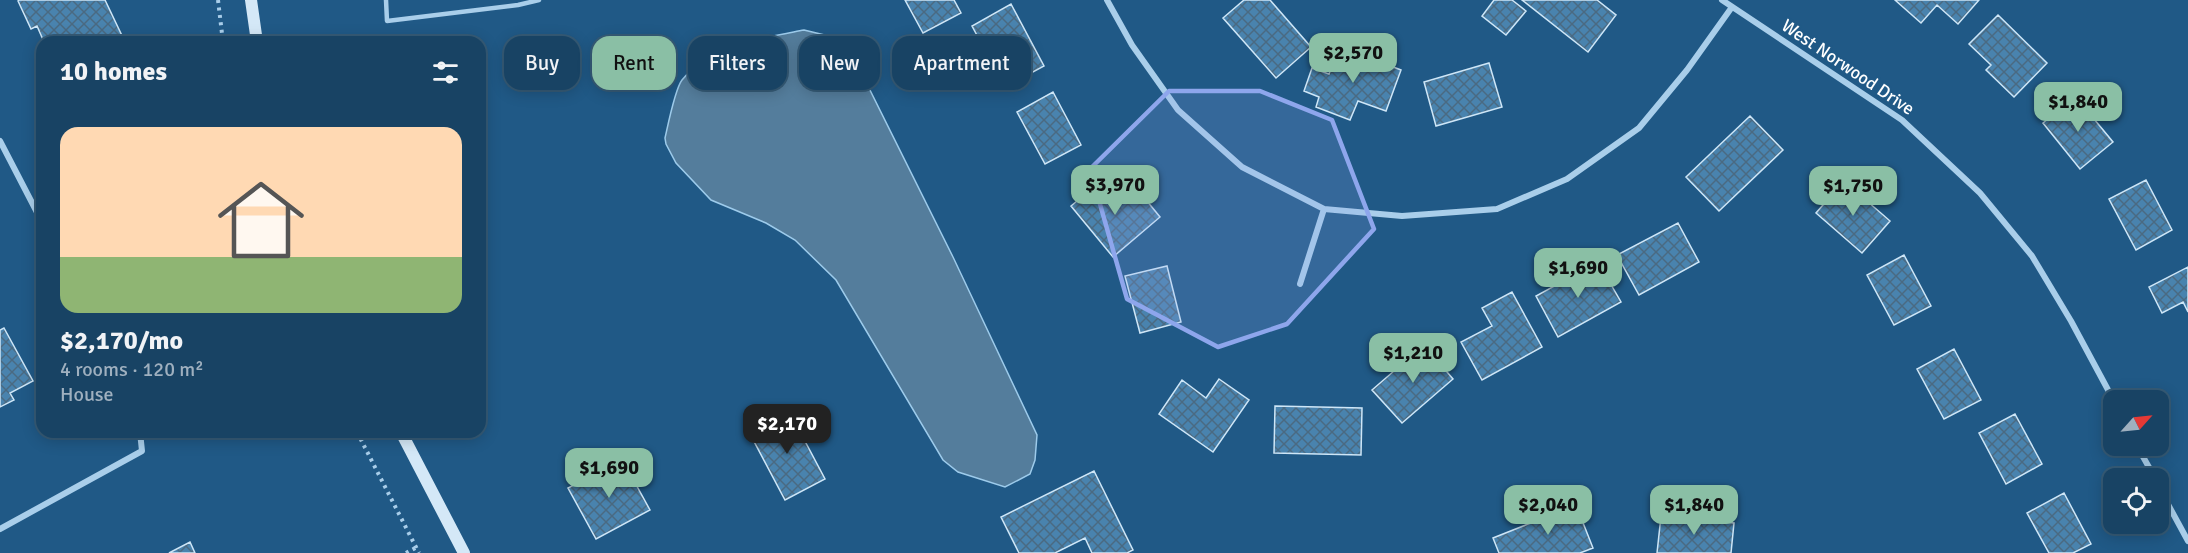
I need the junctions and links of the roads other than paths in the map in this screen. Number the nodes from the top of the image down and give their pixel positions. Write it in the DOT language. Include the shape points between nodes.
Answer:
graph roads {
  1 [pos="251,0"];
  2 [pos="386,0"];
  3 [pos="539,0"];
  4 [pos="1107,0"];
  5 [pos="1722,0"];
  6 [pos="1732,7"];
  7 [pos="256,36"];
  8 [pos="0,141"];
  9 [pos="1324,209"];
  10 [pos="36,210"];
  11 [pos="1300,284"];
  12 [pos="2108,390"];
  13 [pos="141,438"];
  14 [pos="404,438"];
  15 [pos="2169,506"];
  16 [pos="0,529"];
  17 [pos="2188,541"];
  18 [pos="464,553"];
  1 -- 7 [label="street"];
  2 -- 3 [label="lane" via="387,21 518,6"];
  4 -- 9 [label="street" via="1132,45 1178,110 1242,167"];
  5 -- 6 [label="street, West Norwood Drive"];
  6 -- 9 [label="street" via="1688,70 1639,128 1567,179 1497,209 1402,216"];
  6 -- 12 [label="street, West Norwood Drive" via="1902,120 1980,193 2032,256"];
  8 -- 10 [label="street"];
  9 -- 11 [label="street"];
  13 -- 16 [label="street" via="142,451"];
  14 -- 18 [label="street"];
  15 -- 17 [label="street"];
}
